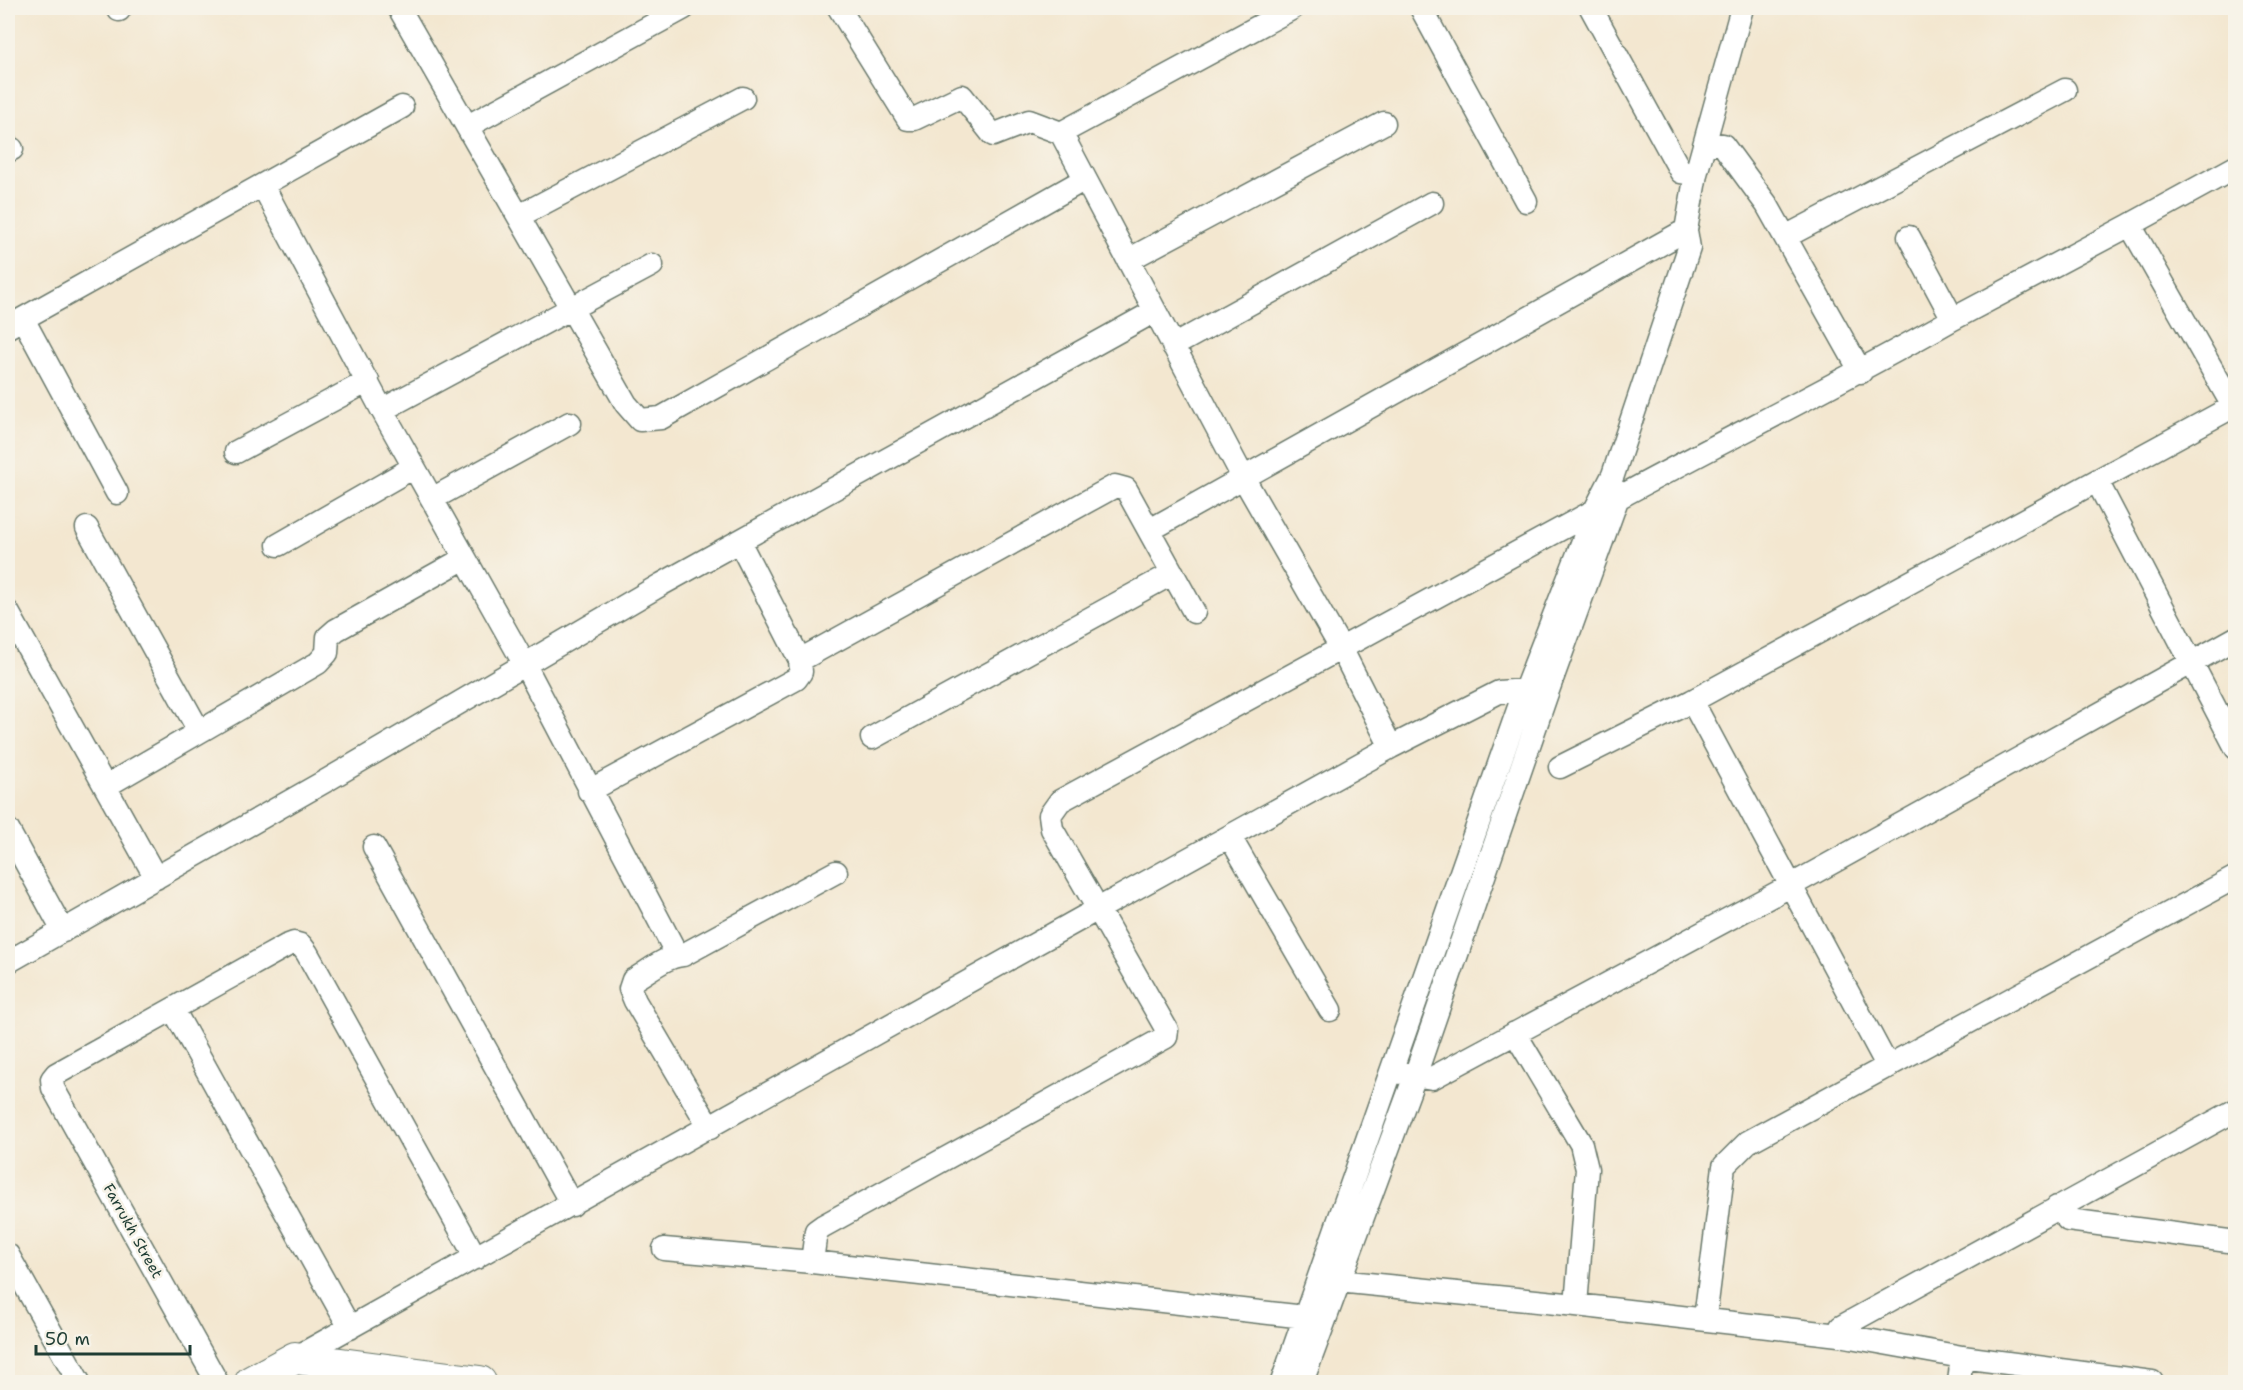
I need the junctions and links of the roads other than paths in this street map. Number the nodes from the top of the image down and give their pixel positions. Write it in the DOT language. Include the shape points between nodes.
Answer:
graph roads {
  1 [pos="399,8"];
  2 [pos="684,8"];
  3 [pos="839,8"];
  4 [pos="1293,8"];
  5 [pos="1421,8"];
  6 [pos="1591,8"];
  7 [pos="1742,8"];
  8 [pos="2066,90"];
  9 [pos="743,98"];
  10 [pos="402,107"];
  11 [pos="1384,123"];
  12 [pos="468,126"];
  13 [pos="1061,133"];
  14 [pos="1705,142"];
  15 [pos="2235,167"];
  16 [pos="1696,174"];
  17 [pos="1085,179"];
  18 [pos="263,186"];
  19 [pos="1526,201"];
  20 [pos="1432,203"];
  21 [pos="519,216"];
  22 [pos="2130,225"];
  23 [pos="1686,230"];
  24 [pos="1785,237"];
  25 [pos="1909,237"];
  26 [pos="1128,260"];
  27 [pos="652,265"];
  28 [pos="571,307"];
  29 [pos="1155,312"];
  30 [pos="1953,319"];
  31 [pos="15,323"];
  32 [pos="1173,346"];
  33 [pos="1862,372"];
  34 [pos="368,381"];
  35 [pos="2234,406"];
  36 [pos="382,410"];
  37 [pos="570,423"];
  38 [pos="236,452"];
  39 [pos="414,467"];
  40 [pos="1613,475"];
  41 [pos="1244,479"];
  42 [pos="2097,481"];
  43 [pos="117,494"];
  44 [pos="1618,497"];
  45 [pos="432,499"];
  46 [pos="1595,510"];
  47 [pos="87,528"];
  48 [pos="1150,530"];
  49 [pos="278,545"];
  50 [pos="743,549"];
  51 [pos="465,558"];
  52 [pos="1173,573"];
  53 [pos="8,612"];
  54 [pos="1194,612"];
  55 [pos="2235,638"];
  56 [pos="1342,650"];
  57 [pos="800,660"];
  58 [pos="2190,662"];
  59 [pos="525,665"];
  60 [pos="1525,690"];
  61 [pos="1546,696"];
  62 [pos="1692,701"];
  63 [pos="199,731"];
  64 [pos="872,738"];
  65 [pos="1391,747"];
  66 [pos="2235,748"];
  67 [pos="1560,767"];
  68 [pos="106,786"];
  69 [pos="589,791"];
  70 [pos="8,830"];
  71 [pos="1230,837"];
  72 [pos="374,847"];
  73 [pos="836,872"];
  74 [pos="2235,877"];
  75 [pos="156,878"];
  76 [pos="1790,886"];
  77 [pos="1098,909"];
  78 [pos="63,931"];
  79 [pos="671,956"];
  80 [pos="8,962"];
  81 [pos="173,1009"];
  82 [pos="1330,1010"];
  83 [pos="1515,1033"];
  84 [pos="1888,1067"];
  85 [pos="1392,1070"];
  86 [pos="1415,1076"];
  87 [pos="2235,1110"];
  88 [pos="710,1128"];
  89 [pos="572,1205"];
  90 [pos="2057,1207"];
  91 [pos="2235,1242"];
  92 [pos="664,1249"];
  93 [pos="8,1255"];
  94 [pos="476,1258"];
  95 [pos="812,1262"];
  96 [pos="1328,1279"];
  97 [pos="1576,1305"];
  98 [pos="1305,1317"];
  99 [pos="1705,1319"];
  100 [pos="350,1328"];
  101 [pos="1839,1335"];
  102 [pos="1962,1357"];
  103 [pos="297,1370"];
  104 [pos="372,1375"];
  105 [pos="256,1380"];
  106 [pos="79,1383"];
  107 [pos="218,1383"];
  108 [pos="480,1383"];
  109 [pos="1282,1383"];
  110 [pos="1302,1383"];
  111 [pos="1959,1383"];
  112 [pos="2152,1383"];
  1 -- 12 [label="street"];
  2 -- 12 [label="street"];
  3 -- 13 [label="street" via="908,119 962,96 993,135 1029,121"];
  4 -- 13 [label="street"];
  5 -- 19 [label="street"];
  6 -- 16 [label="street" via="1681,172"];
  7 -- 14 [label="street"];
  8 -- 24 [label="street"];
  9 -- 21 [label="street"];
  10 -- 18 [label="street"];
  11 -- 26 [label="street"];
  12 -- 21 [label="street"];
  13 -- 17 [label="street"];
  14 -- 16 [label="street"];
  14 -- 24 [label="street" via="1723,145"];
  15 -- 22 [label="street"];
  16 -- 23 [label="street"];
  17 -- 26 [label="street"];
  17 -- 28 [label="street" via="661,418 640,420 626,404"];
  18 -- 31 [label="street"];
  18 -- 34 [label="street"];
  20 -- 32 [label="street"];
  21 -- 28 [label="street"];
  22 -- 30 [label="street"];
  22 -- 35 [label="street"];
  23 -- 40 [label="street" via="1689,248"];
  23 -- 41 [label="street"];
  24 -- 33 [label="street"];
  25 -- 30 [label="street"];
  26 -- 29 [label="street"];
  27 -- 28 [label="street"];
  28 -- 36 [label="street"];
  29 -- 32 [label="street"];
  29 -- 59 [label="street" via="662,584"];
  30 -- 33 [label="street"];
  31 -- 43 [label="street"];
  32 -- 41 [label="street"];
  33 -- 44 [label="street"];
  34 -- 36 [label="street"];
  34 -- 38 [label="street"];
  35 -- 42 [label="street"];
  36 -- 39 [label="street"];
  37 -- 45 [label="street"];
  39 -- 45 [label="street"];
  39 -- 49 [label="street"];
  40 -- 44 [label="street"];
  40 -- 46 [label="street"];
  41 -- 48 [label="street"];
  41 -- 56 [label="street"];
  42 -- 58 [label="street"];
  42 -- 62 [label="street"];
  44 -- 46 [label="street"];
  44 -- 61 [label="street"];
  45 -- 51 [label="street"];
  46 -- 56 [label="street"];
  46 -- 60 [label="street"];
  47 -- 63 [label="street"];
  48 -- 52 [label="street"];
  48 -- 57 [label="street" via="1126,489 1115,486"];
  50 -- 57 [label="street"];
  51 -- 59 [label="street"];
  51 -- 63 [label="street" via="336,630 328,637 327,654 318,663"];
  52 -- 54 [label="street"];
  52 -- 64 [label="street"];
  53 -- 68 [label="street"];
  55 -- 58 [label="street"];
  56 -- 65 [label="street"];
  56 -- 77 [label="street" via="1060,801 1050,814 1052,829"];
  57 -- 69 [label="street" via="801,672 796,680"];
  58 -- 66 [label="street"];
  58 -- 76 [label="street"];
  59 -- 69 [label="street"];
  59 -- 75 [label="street"];
  60 -- 61 [label="street"];
  60 -- 65 [label="street" via="1499,692"];
  60 -- 85 [label="street"];
  61 -- 86 [label="street"];
  62 -- 67 [label="street"];
  62 -- 76 [label="street"];
  63 -- 68 [label="street"];
  65 -- 71 [label="street"];
  68 -- 75 [label="street"];
  69 -- 79 [label="street" via="672,945"];
  70 -- 78 [label="street"];
  71 -- 77 [label="street"];
  71 -- 82 [label="street"];
  72 -- 89 [label="street"];
  73 -- 79 [label="street" via="683,955"];
  74 -- 84 [label="street"];
  75 -- 78 [label="street"];
  76 -- 83 [label="street"];
  76 -- 84 [label="street"];
  77 -- 88 [label="street"];
  77 -- 95 [label="street" via="1167,1030 1166,1037 823,1226 816,1231"];
  78 -- 80 [label="street"];
  79 -- 88 [label="street" via="633,980 630,989"];
  81 -- 94 [label="street" via="286,946 301,945"];
  81 -- 100 [label="street"];
  81 -- 107 [label="street, Farrukh Street" via="56,1074 53,1088"];
  83 -- 86 [label="street" via="1432,1078"];
  83 -- 97 [label="street" via="1581,1144 1587,1169"];
  84 -- 99 [label="street" via="1748,1142 1724,1166"];
  85 -- 86 [label="street"];
  85 -- 96 [label="street"];
  86 -- 96 [label="street"];
  87 -- 90 [label="street"];
  88 -- 89 [label="street"];
  89 -- 94 [label="street"];
  90 -- 91 [label="street" via="2068,1220"];
  90 -- 101 [label="street" via="1841,1327"];
  92 -- 95 [label="street"];
  93 -- 106 [label="street"];
  94 -- 100 [label="street"];
  95 -- 98 [label="street"];
  96 -- 97 [label="street"];
  96 -- 98 [label="street"];
  96 -- 110 [label="street"];
  97 -- 99 [label="street"];
  98 -- 109 [label="street"];
  99 -- 101 [label="street"];
  100 -- 103 [label="street"];
  101 -- 102 [label="street"];
  102 -- 111 [label="street"];
  102 -- 112 [label="street"];
  103 -- 104 [label="street"];
  103 -- 105 [label="street"];
  104 -- 108 [label="street"];
}
